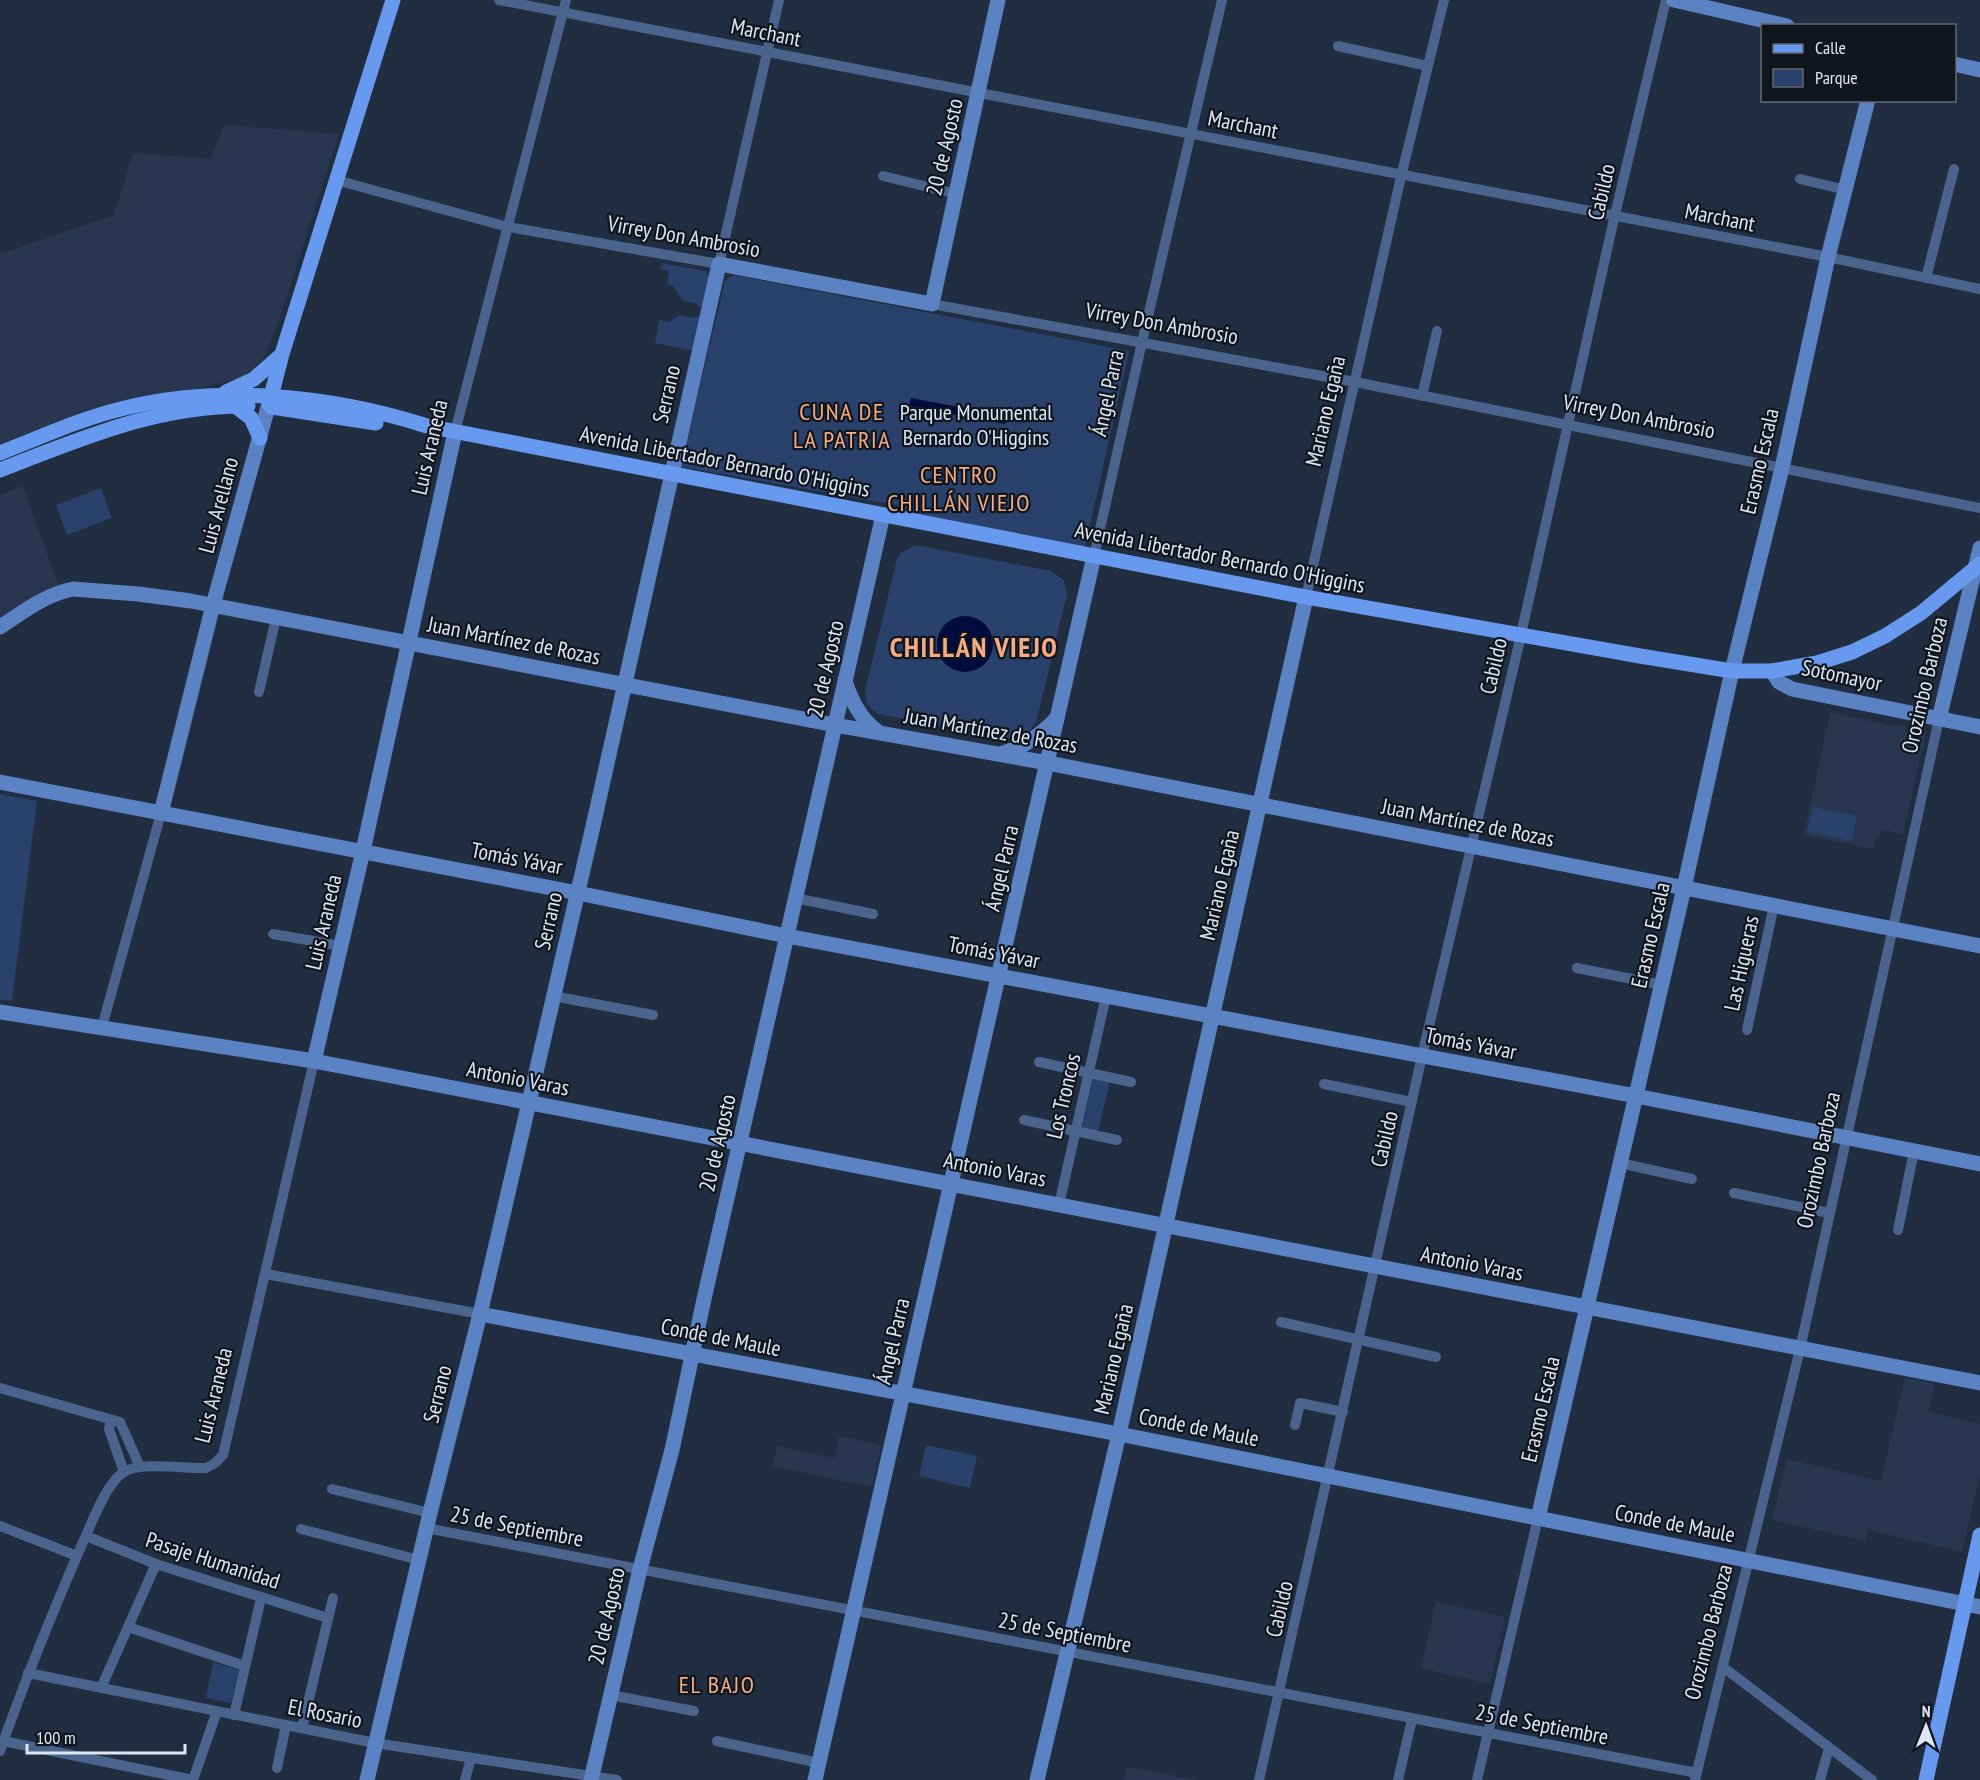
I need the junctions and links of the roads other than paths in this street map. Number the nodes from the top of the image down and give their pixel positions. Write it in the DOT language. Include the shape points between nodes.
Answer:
graph roads {
  1 [pos="393,0"];
  2 [pos="498,0"];
  3 [pos="566,0"];
  4 [pos="779,0"];
  5 [pos="998,0"];
  6 [pos="1222,0"];
  7 [pos="1444,0"];
  8 [pos="1666,0"];
  9 [pos="1674,0"];
  10 [pos="563,13"];
  11 [pos="1778,24"];
  12 [pos="1338,46"];
  13 [pos="767,52"];
  14 [pos="1956,64"];
  15 [pos="1428,66"];
  16 [pos="1980,70"];
  17 [pos="979,93"];
  18 [pos="1868,102"];
  19 [pos="1191,134"];
  20 [pos="1954,169"];
  21 [pos="1401,175"];
  22 [pos="882,176"];
  23 [pos="1800,179"];
  24 [pos="336,180"];
  25 [pos="1846,190"];
  26 [pos="957,194"];
  27 [pos="1615,216"];
  28 [pos="508,227"];
  29 [pos="1828,257"];
  30 [pos="719,264"];
  31 [pos="1926,278"];
  32 [pos="1980,289"];
  33 [pos="932,304"];
  34 [pos="1437,331"];
  35 [pos="1142,342"];
  36 [pos="282,354"];
  37 [pos="1355,382"];
  38 [pos="210,395"];
  39 [pos="1422,396"];
  40 [pos="270,402"];
  41 [pos="234,406"];
  42 [pos="1567,425"];
  43 [pos="455,432"];
  44 [pos="260,438"];
  45 [pos="0,453"];
  46 [pos="1782,468"];
  47 [pos="0,470"];
  48 [pos="671,474"];
  49 [pos="1980,508"];
  50 [pos="883,515"];
  51 [pos="1980,548"];
  52 [pos="1094,556"];
  53 [pos="1977,566"];
  54 [pos="1306,597"];
  55 [pos="213,605"];
  56 [pos="276,618"];
  57 [pos="0,627"];
  58 [pos="1521,635"];
  59 [pos="409,643"];
  60 [pos="1731,671"];
  61 [pos="1772,671"];
  62 [pos="845,681"];
  63 [pos="624,684"];
  64 [pos="259,692"];
  65 [pos="1058,716"];
  66 [pos="1939,719"];
  67 [pos="835,725"];
  68 [pos="1980,727"];
  69 [pos="878,732"];
  70 [pos="1000,754"];
  71 [pos="1048,763"];
  72 [pos="0,782"];
  73 [pos="1261,804"];
  74 [pos="161,813"];
  75 [pos="1471,845"];
  76 [pos="363,851"];
  77 [pos="1684,888"];
  78 [pos="578,892"];
  79 [pos="795,898"];
  80 [pos="1774,905"];
  81 [pos="873,914"];
  82 [pos="1893,929"];
  83 [pos="273,934"];
  84 [pos="787,936"];
  85 [pos="341,946"];
  86 [pos="1980,946"];
  87 [pos="1577,968"];
  88 [pos="999,976"];
  89 [pos="1662,985"];
  90 [pos="553,996"];
  91 [pos="1106,996"];
  92 [pos="0,1012"];
  93 [pos="653,1016"];
  94 [pos="1212,1016"];
  95 [pos="102,1027"];
  96 [pos="1747,1030"];
  97 [pos="1422,1056"];
  98 [pos="314,1061"];
  99 [pos="1039,1062"];
  100 [pos="1089,1072"];
  101 [pos="1131,1082"];
  102 [pos="1324,1084"];
  103 [pos="1636,1096"];
  104 [pos="1412,1102"];
  105 [pos="529,1103"];
  106 [pos="1024,1120"];
  107 [pos="1076,1131"];
  108 [pos="1846,1137"];
  109 [pos="1117,1140"];
  110 [pos="739,1144"];
  111 [pos="1914,1151"];
  112 [pos="1620,1163"];
  113 [pos="1980,1164"];
  114 [pos="1692,1179"];
  115 [pos="952,1183"];
  116 [pos="1734,1193"];
  117 [pos="1059,1204"];
  118 [pos="1829,1214"];
  119 [pos="1166,1226"];
  120 [pos="1898,1230"];
  121 [pos="1375,1267"];
  122 [pos="266,1274"];
  123 [pos="1587,1308"];
  124 [pos="480,1314"];
  125 [pos="1281,1322"];
  126 [pos="1359,1340"];
  127 [pos="1800,1349"];
  128 [pos="693,1354"];
  129 [pos="1436,1357"];
  130 [pos="1980,1383"];
  131 [pos="0,1388"];
  132 [pos="903,1394"];
  133 [pos="1343,1412"];
  134 [pos="111,1420"];
  135 [pos="1295,1425"];
  136 [pos="1119,1434"];
  137 [pos="140,1467"];
  138 [pos="124,1472"];
  139 [pos="1328,1476"];
  140 [pos="332,1489"];
  141 [pos="1538,1518"];
  142 [pos="428,1521"];
  143 [pos="0,1526"];
  144 [pos="301,1529"];
  145 [pos="1980,1535"];
  146 [pos="86,1536"];
  147 [pos="77,1556"];
  148 [pos="419,1560"];
  149 [pos="1748,1561"];
  150 [pos="156,1564"];
  151 [pos="640,1569"];
  152 [pos="261,1598"];
  153 [pos="333,1598"];
  154 [pos="1972,1606"];
  155 [pos="854,1611"];
  156 [pos="328,1618"];
  157 [pos="128,1627"];
  158 [pos="1067,1652"];
  159 [pos="245,1666"];
  160 [pos="1723,1666"];
  161 [pos="28,1673"];
  162 [pos="101,1688"];
  163 [pos="1280,1693"];
  164 [pos="611,1695"];
  165 [pos="217,1711"];
  166 [pos="694,1711"];
  167 [pos="234,1715"];
  168 [pos="1412,1719"];
  169 [pos="286,1725"];
  170 [pos="302,1728"];
  171 [pos="1488,1733"];
  172 [pos="717,1741"];
  173 [pos="375,1743"];
  174 [pos="2,1746"];
  175 [pos="1829,1748"];
  176 [pos="471,1758"];
  177 [pos="819,1762"];
  178 [pos="277,1768"];
  179 [pos="1696,1777"];
  180 [pos="591,1778"];
  181 [pos="193,1780"];
  182 [pos="367,1780"];
  183 [pos="465,1780"];
  184 [pos="617,1780"];
  185 [pos="815,1780"];
  186 [pos="1037,1780"];
  187 [pos="1259,1780"];
  188 [pos="1398,1780"];
  189 [pos="1477,1780"];
  190 [pos="1820,1780"];
  191 [pos="1872,1780"];
  192 [pos="1926,1780"];
  1 -- 24 [label="main road, Luis Arellano"];
  2 -- 10 [label="street, Marchant"];
  3 -- 10 [label="street, Luis Araneda"];
  4 -- 13 [label="street, Serrano"];
  5 -- 17 [label="street, 20 de Agosto"];
  6 -- 19 [label="street, Ángel Parra"];
  7 -- 15 [label="street, Mariano Egaña"];
  8 -- 27 [label="street, Cabildo"];
  9 -- 11 [label="street"];
  10 -- 13 [label="street, Marchant"];
  10 -- 28 [label="street, Luis Araneda"];
  12 -- 15 [label="street"];
  13 -- 17 [label="street, Marchant"];
  13 -- 30 [label="street, Serrano"];
  14 -- 16 [label="street"];
  15 -- 21 [label="street, Mariano Egaña"];
  17 -- 19 [label="street, Marchant"];
  17 -- 26 [label="street, 20 de Agosto"];
  18 -- 25 [label="street, Erasmo Escala"];
  19 -- 21 [label="street, Marchant"];
  19 -- 35 [label="street, Ángel Parra"];
  20 -- 31 [label="street"];
  21 -- 27 [label="street, Marchant"];
  21 -- 37 [label="street, Mariano Egaña"];
  22 -- 26 [label="street"];
  23 -- 25 [label="street"];
  24 -- 28 [label="street, Virrey Don Ambrosio"];
  24 -- 36 [label="main road, Luis Arellano"];
  25 -- 29 [label="street, Erasmo Escala"];
  26 -- 33 [label="street, 20 de Agosto"];
  27 -- 29 [label="street, Marchant"];
  27 -- 42 [label="street, Cabildo"];
  28 -- 30 [label="street, Virrey Don Ambrosio"];
  28 -- 43 [label="street, Luis Araneda"];
  29 -- 31 [label="street, Marchant"];
  29 -- 46 [label="street, Erasmo Escala"];
  30 -- 33 [label="street, Virrey Don Ambrosio"];
  30 -- 48 [label="street, Serrano"];
  31 -- 32 [label="street, Marchant"];
  33 -- 35 [label="street, Virrey Don Ambrosio"];
  34 -- 39 [label="street"];
  35 -- 37 [label="street, Virrey Don Ambrosio"];
  35 -- 52 [label="street, Ángel Parra"];
  36 -- 38 [label="main road" via="254,379 233,390"];
  36 -- 40 [label="main road, Luis Arellano"];
  37 -- 39 [label="street, Virrey Don Ambrosio"];
  37 -- 54 [label="street, Mariano Egaña"];
  38 -- 40 [label="main road, Avenida Libertador Bernardo O'Higgins"];
  38 -- 45 [label="main road, Avenida Libertador Bernardo O'Higgins" via="114,411"];
  39 -- 42 [label="street, Virrey Don Ambrosio"];
  40 -- 41 [label="main road, Avenida Libertador Bernardo O'Higgins"];
  40 -- 43 [label="main road, Avenida Libertador Bernardo O'Higgins"];
  40 -- 44 [label="street, Luis Arellano"];
  41 -- 44 [label="main road" via="251,418"];
  41 -- 47 [label="main road, Avenida Libertador Bernardo O'Higgins" via="144,418"];
  42 -- 46 [label="street, Virrey Don Ambrosio"];
  42 -- 58 [label="street, Cabildo"];
  43 -- 48 [label="main road, Avenida Libertador Bernardo O'Higgins"];
  43 -- 59 [label="street, Luis Araneda"];
  44 -- 55 [label="street, Luis Arellano"];
  46 -- 49 [label="street, Virrey Don Ambrosio"];
  46 -- 60 [label="street, Erasmo Escala"];
  48 -- 50 [label="main road, Avenida Libertador Bernardo O'Higgins"];
  48 -- 63 [label="street, Serrano"];
  50 -- 52 [label="main road, Avenida Libertador Bernardo O'Higgins"];
  50 -- 62 [label="street, 20 de Agosto"];
  51 -- 53 [label="street, Orozimbo Barboza"];
  52 -- 54 [label="main road, Avenida Libertador Bernardo O'Higgins"];
  52 -- 65 [label="street, Ángel Parra"];
  53 -- 61 [label="main road, Avenida Libertador Bernardo O'Higgins" via="1921,613 1885,636 1816,663"];
  53 -- 66 [label="street, Orozimbo Barboza"];
  54 -- 58 [label="main road, Avenida Libertador Bernardo O'Higgins"];
  54 -- 73 [label="street, Mariano Egaña"];
  55 -- 56 [label="street, Juan Martínez de Rozas"];
  55 -- 57 [label="street, Juan Martínez de Rozas" via="73,589 44,599"];
  55 -- 74 [label="street, Luis Arellano"];
  56 -- 59 [label="street, Juan Martínez de Rozas"];
  56 -- 64 [label="street"];
  58 -- 60 [label="main road, Avenida Libertador Bernardo O'Higgins"];
  58 -- 75 [label="street, Cabildo"];
  59 -- 63 [label="street, Juan Martínez de Rozas"];
  59 -- 76 [label="street, Luis Araneda"];
  60 -- 61 [label="main road, Avenida Libertador Bernardo O'Higgins"];
  60 -- 77 [label="street, Erasmo Escala"];
  61 -- 66 [label="street, Sotomayor" via="1779,682 1792,689"];
  62 -- 67 [label="street, 20 de Agosto"];
  62 -- 69 [label="street" via="856,710"];
  63 -- 67 [label="street, Juan Martínez de Rozas"];
  63 -- 78 [label="street, Serrano"];
  65 -- 70 [label="street" via="1023,747"];
  65 -- 71 [label="street, Ángel Parra"];
  66 -- 68 [label="street, Sotomayor"];
  66 -- 82 [label="street, Orozimbo Barboza"];
  67 -- 69 [label="street, Juan Martínez de Rozas"];
  67 -- 79 [label="street, 20 de Agosto"];
  69 -- 70 [label="street, Juan Martínez de Rozas"];
  70 -- 71 [label="street, Juan Martínez de Rozas"];
  71 -- 73 [label="street, Juan Martínez de Rozas"];
  71 -- 88 [label="street, Ángel Parra"];
  72 -- 74 [label="street, Tomás Yávar"];
  73 -- 75 [label="street, Juan Martínez de Rozas"];
  73 -- 94 [label="street, Mariano Egaña"];
  74 -- 76 [label="street, Tomás Yávar"];
  74 -- 95 [label="street, Luis Arellano"];
  75 -- 77 [label="street, Juan Martínez de Rozas"];
  75 -- 97 [label="street, Cabildo"];
  76 -- 78 [label="street, Tomás Yávar"];
  76 -- 85 [label="street, Luis Araneda"];
  77 -- 80 [label="street, Juan Martínez de Rozas"];
  77 -- 89 [label="street, Erasmo Escala"];
  78 -- 84 [label="street, Tomás Yávar"];
  78 -- 90 [label="street, Serrano"];
  79 -- 81 [label="street"];
  79 -- 84 [label="street, 20 de Agosto"];
  80 -- 82 [label="street, Juan Martínez de Rozas"];
  80 -- 96 [label="street, Las Higueras"];
  82 -- 86 [label="street, Juan Martínez de Rozas"];
  82 -- 108 [label="street, Orozimbo Barboza"];
  83 -- 85 [label="street"];
  84 -- 88 [label="street, Tomás Yávar"];
  84 -- 110 [label="street, 20 de Agosto"];
  85 -- 98 [label="street, Luis Araneda"];
  87 -- 89 [label="street"];
  88 -- 91 [label="street, Tomás Yávar"];
  88 -- 115 [label="street, Ángel Parra"];
  89 -- 103 [label="street, Erasmo Escala"];
  90 -- 93 [label="street"];
  90 -- 105 [label="street, Serrano"];
  91 -- 94 [label="street, Tomás Yávar"];
  91 -- 100 [label="street, Los Troncos"];
  92 -- 95 [label="street, Antonio Varas"];
  94 -- 97 [label="street, Tomás Yávar"];
  94 -- 119 [label="street, Mariano Egaña"];
  95 -- 98 [label="street, Antonio Varas"];
  97 -- 103 [label="street, Tomás Yávar"];
  97 -- 104 [label="street, Cabildo"];
  98 -- 105 [label="street, Antonio Varas"];
  98 -- 122 [label="street, Luis Araneda"];
  99 -- 100 [label="street"];
  100 -- 101 [label="street"];
  100 -- 107 [label="street, Los Troncos"];
  102 -- 104 [label="street"];
  103 -- 108 [label="street, Tomás Yávar"];
  103 -- 112 [label="street, Erasmo Escala"];
  104 -- 121 [label="street, Cabildo"];
  105 -- 110 [label="street, Antonio Varas"];
  105 -- 124 [label="street, Serrano"];
  106 -- 107 [label="street"];
  107 -- 109 [label="street"];
  107 -- 117 [label="street, Los Troncos"];
  108 -- 111 [label="street, Tomás Yávar"];
  108 -- 118 [label="street, Orozimbo Barboza"];
  110 -- 115 [label="street, Antonio Varas"];
  110 -- 128 [label="street, 20 de Agosto"];
  111 -- 113 [label="street, Tomás Yávar"];
  111 -- 120 [label="street"];
  112 -- 114 [label="street"];
  112 -- 123 [label="street, Erasmo Escala"];
  115 -- 117 [label="street, Antonio Varas"];
  115 -- 132 [label="street, Ángel Parra"];
  116 -- 118 [label="street"];
  117 -- 119 [label="street, Antonio Varas"];
  118 -- 127 [label="street, Orozimbo Barboza"];
  119 -- 121 [label="street, Antonio Varas"];
  119 -- 136 [label="street, Mariano Egaña"];
  121 -- 123 [label="street, Antonio Varas"];
  121 -- 126 [label="street, Cabildo"];
  122 -- 124 [label="street, Conde de Maule"];
  122 -- 137 [label="street, Luis Araneda" via="223,1455 206,1467"];
  123 -- 127 [label="street, Antonio Varas"];
  123 -- 141 [label="street, Erasmo Escala"];
  124 -- 128 [label="street, Conde de Maule"];
  124 -- 142 [label="street, Serrano"];
  125 -- 126 [label="street"];
  126 -- 129 [label="street"];
  126 -- 133 [label="street, Cabildo"];
  127 -- 130 [label="street, Antonio Varas"];
  127 -- 149 [label="street, Orozimbo Barboza"];
  128 -- 132 [label="street, Conde de Maule"];
  128 -- 151 [label="street, 20 de Agosto"];
  131 -- 134 [label="street"];
  132 -- 136 [label="street, Conde de Maule"];
  132 -- 155 [label="street, Ángel Parra"];
  133 -- 135 [label="street" via="1300,1403"];
  133 -- 139 [label="street, Cabildo"];
  134 -- 137 [label="street" via="120,1422"];
  134 -- 138 [label="street" via="109,1429"];
  136 -- 139 [label="street, Conde de Maule"];
  136 -- 158 [label="street, Mariano Egaña"];
  137 -- 138 [label="street, Luis Araneda"];
  138 -- 146 [label="street" via="106,1494"];
  139 -- 141 [label="street, Conde de Maule"];
  139 -- 163 [label="street, Cabildo"];
  140 -- 142 [label="street, 25 de Septiembre"];
  141 -- 149 [label="street, Conde de Maule"];
  141 -- 171 [label="street, Erasmo Escala"];
  142 -- 148 [label="street, Serrano"];
  142 -- 151 [label="street, 25 de Septiembre"];
  143 -- 147 [label="street"];
  144 -- 148 [label="street"];
  145 -- 154 [label="main road"];
  146 -- 147 [label="street"];
  146 -- 150 [label="street, Pasaje Humanidad"];
  147 -- 161 [label="street"];
  148 -- 173 [label="street, Serrano"];
  149 -- 154 [label="street, Conde de Maule"];
  149 -- 160 [label="street, Orozimbo Barboza"];
  150 -- 152 [label="street, Pasaje Humanidad"];
  150 -- 157 [label="street"];
  151 -- 155 [label="street, 25 de Septiembre"];
  151 -- 164 [label="street, 20 de Agosto"];
  152 -- 156 [label="street, Pasaje Humanidad"];
  152 -- 159 [label="street"];
  153 -- 156 [label="street"];
  154 -- 192 [label="main road"];
  155 -- 158 [label="street, 25 de Septiembre"];
  155 -- 177 [label="street, Ángel Parra"];
  156 -- 170 [label="street"];
  157 -- 159 [label="street"];
  157 -- 162 [label="street"];
  158 -- 163 [label="street, 25 de Septiembre"];
  158 -- 186 [label="street, Mariano Egaña"];
  159 -- 167 [label="street"];
  160 -- 175 [label="street"];
  160 -- 179 [label="street, Orozimbo Barboza"];
  161 -- 162 [label="street, El Rosario"];
  161 -- 174 [label="street"];
  162 -- 165 [label="street, El Rosario"];
  163 -- 168 [label="street, 25 de Septiembre"];
  163 -- 187 [label="street, Cabildo"];
  164 -- 166 [label="street"];
  164 -- 180 [label="street, 20 de Agosto"];
  165 -- 167 [label="street, El Rosario"];
  165 -- 181 [label="street"];
  167 -- 169 [label="street, El Rosario"];
  168 -- 171 [label="street, 25 de Septiembre"];
  168 -- 188 [label="street"];
  169 -- 170 [label="street, El Rosario"];
  169 -- 178 [label="street"];
  170 -- 173 [label="street, El Rosario"];
  171 -- 179 [label="street, 25 de Septiembre"];
  171 -- 189 [label="street, Erasmo Escala"];
  172 -- 177 [label="street"];
  173 -- 176 [label="street, El Rosario"];
  173 -- 182 [label="street, Serrano"];
  174 -- 181 [label="street"];
  175 -- 190 [label="street"];
  175 -- 191 [label="street"];
  176 -- 180 [label="street, El Rosario"];
  176 -- 183 [label="street"];
  177 -- 185 [label="street, Ángel Parra"];
  180 -- 184 [label="street, El Rosario"];
}
